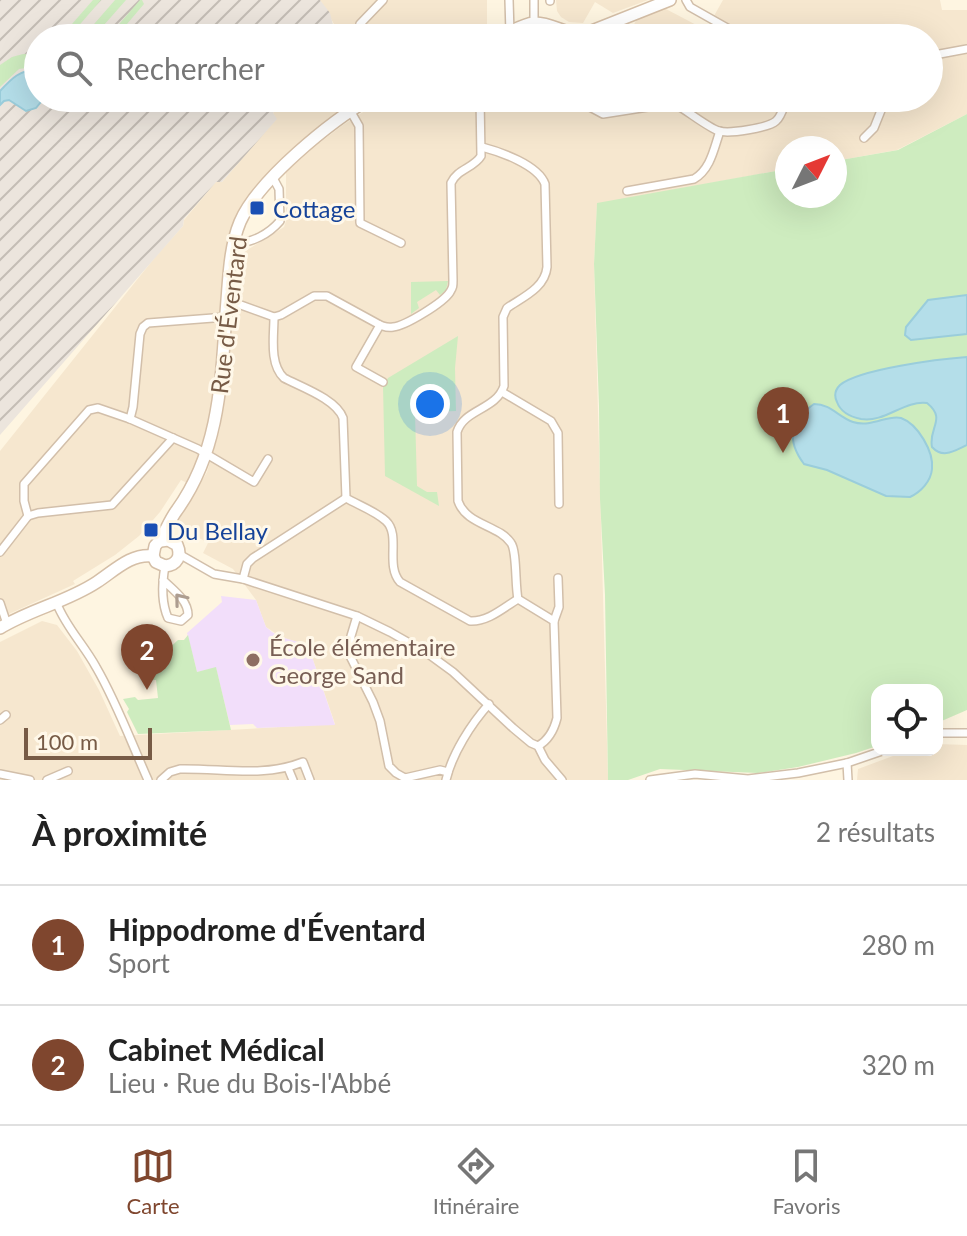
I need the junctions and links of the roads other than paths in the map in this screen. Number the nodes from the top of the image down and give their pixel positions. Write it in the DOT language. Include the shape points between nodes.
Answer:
graph roads {
  1 [pos="383,0"];
  2 [pos="509,0"];
  3 [pos="534,0"];
  4 [pos="670,0"];
  5 [pos="686,0"];
  6 [pos="534,23"];
  7 [pos="360,24"];
  8 [pos="506,24"];
  9 [pos="545,24"];
  10 [pos="609,24"];
  11 [pos="720,24"];
  12 [pos="967,49"];
  13 [pos="943,53"];
  14 [pos="351,112"];
  15 [pos="481,112"];
  16 [pos="688,112"];
  17 [pos="781,112"];
  18 [pos="880,112"];
  19 [pos="720,131"];
  20 [pos="864,138"];
  21 [pos="482,147"];
  22 [pos="272,176"];
  23 [pos="627,191"];
  24 [pos="235,243"];
  25 [pos="401,243"];
  26 [pos="227,300"];
  27 [pos="226,317"];
  28 [pos="274,317"];
  29 [pos="380,325"];
  30 [pos="383,382"];
  31 [pos="502,392"];
  32 [pos="130,419"];
  33 [pos="173,438"];
  34 [pos="206,454"];
  35 [pos="268,459"];
  36 [pos="346,498"];
  37 [pos="559,504"];
  38 [pos="28,516"];
  39 [pos="165,537"];
  40 [pos="0,552"];
  41 [pos="179,554"];
  42 [pos="153,556"];
  43 [pos="165,566"];
  44 [pos="558,578"];
  45 [pos="243,579"];
  46 [pos="163,580"];
  47 [pos="518,599"];
  48 [pos="0,603"];
  49 [pos="57,604"];
  50 [pos="357,616"];
  51 [pos="554,621"];
  52 [pos="4,626"];
  53 [pos="489,704"];
  54 [pos="943,733"];
  55 [pos="967,733"];
  56 [pos="538,746"];
  57 [pos="871,755"];
  58 [pos="847,763"];
  59 [pos="288,768"];
  60 [pos="68,771"];
  61 [pos="0,774"];
  62 [pos="447,776"];
  63 [pos="30,780"];
  64 [pos="47,780"];
  65 [pos="148,780"];
  66 [pos="161,780"];
  67 [pos="293,780"];
  68 [pos="310,780"];
  69 [pos="562,780"];
  70 [pos="650,780"];
  71 [pos="848,780"];
  1 -- 7 [label="street"];
  2 -- 8 [label="street"];
  3 -- 6 [label="street"];
  4 -- 10 [label="street"];
  5 -- 11 [label="street"];
  6 -- 9 [label="street"];
  12 -- 13 [label="street"];
  14 -- 22 [label="street, Rue d'Éventard"];
  14 -- 25 [label="street" via="359,126 360,223"];
  15 -- 21 [label="street"];
  16 -- 19 [label="street"];
  17 -- 19 [label="street" via="767,126"];
  18 -- 20 [label="street"];
  19 -- 23 [label="street" via="709,163 694,179"];
  21 -- 29 [label="street" via="478,161 451,183 452,288 402,325"];
  21 -- 31 [label="street" via="538,172 545,184 547,274 505,311"];
  22 -- 24 [label="street, Rue d'Éventard" via="240,223"];
  22 -- 24 [label="street" via="279,189 280,221 253,240"];
  24 -- 26 [label="street, Rue d'Éventard"];
  26 -- 27 [label="street, Rue d'Éventard"];
  26 -- 28 [label="street"];
  27 -- 32 [label="street" via="143,327"];
  27 -- 34 [label="street, Rue d'Éventard" via="217,409"];
  28 -- 29 [label="street" via="319,295"];
  28 -- 36 [label="street" via="279,373 342,413"];
  29 -- 30 [label="street" via="356,367"];
  31 -- 37 [label="street" via="555,426"];
  31 -- 47 [label="street" via="459,426 458,501 468,515 512,544"];
  32 -- 33 [label="street"];
  32 -- 38 [label="street" via="89,410 24,484"];
  33 -- 34 [label="street"];
  33 -- 38 [label="street" via="112,505"];
  34 -- 35 [label="street" via="254,482"];
  34 -- 39 [label="street, Rue d'Éventard"];
  36 -- 45 [label="street" via="253,558"];
  36 -- 47 [label="street" via="388,523 393,570 400,582 470,621 485,619"];
  38 -- 40 [label="street"];
  39 -- 41 [label="street" via="177,545"];
  39 -- 42 [label="street"];
  41 -- 43 [label="street" via="175,563"];
  41 -- 45 [label="street" via="214,574"];
  42 -- 43 [label="street"];
  42 -- 49 [label="street" via="131,559"];
  43 -- 46 [label="street"];
  44 -- 51 [label="street"];
  45 -- 50 [label="street"];
  46 -- 46 [label="street, one-way" via="168,618 181,621 188,608"];
  47 -- 51 [label="street"];
  48 -- 52 [label="street"];
  49 -- 52 [label="street"];
  49 -- 65 [label="street" via="110,692"];
  50 -- 53 [label="street" via="427,653"];
  50 -- 62 [label="street" via="349,654 380,721 389,766 405,778 440,770"];
  51 -- 56 [label="street" via="557,718 552,733"];
  53 -- 56 [label="street"];
  53 -- 62 [label="street"];
  54 -- 55 [label="street"];
  56 -- 69 [label="street"];
  57 -- 58 [label="street"];
  58 -- 70 [label="street" via="748,779 695,774"];
  58 -- 71 [label="street"];
  59 -- 66 [label="street" via="180,769"];
  59 -- 67 [label="street"];
  59 -- 68 [label="street" via="303,762"];
  60 -- 64 [label="street"];
  61 -- 63 [label="street"];
}
